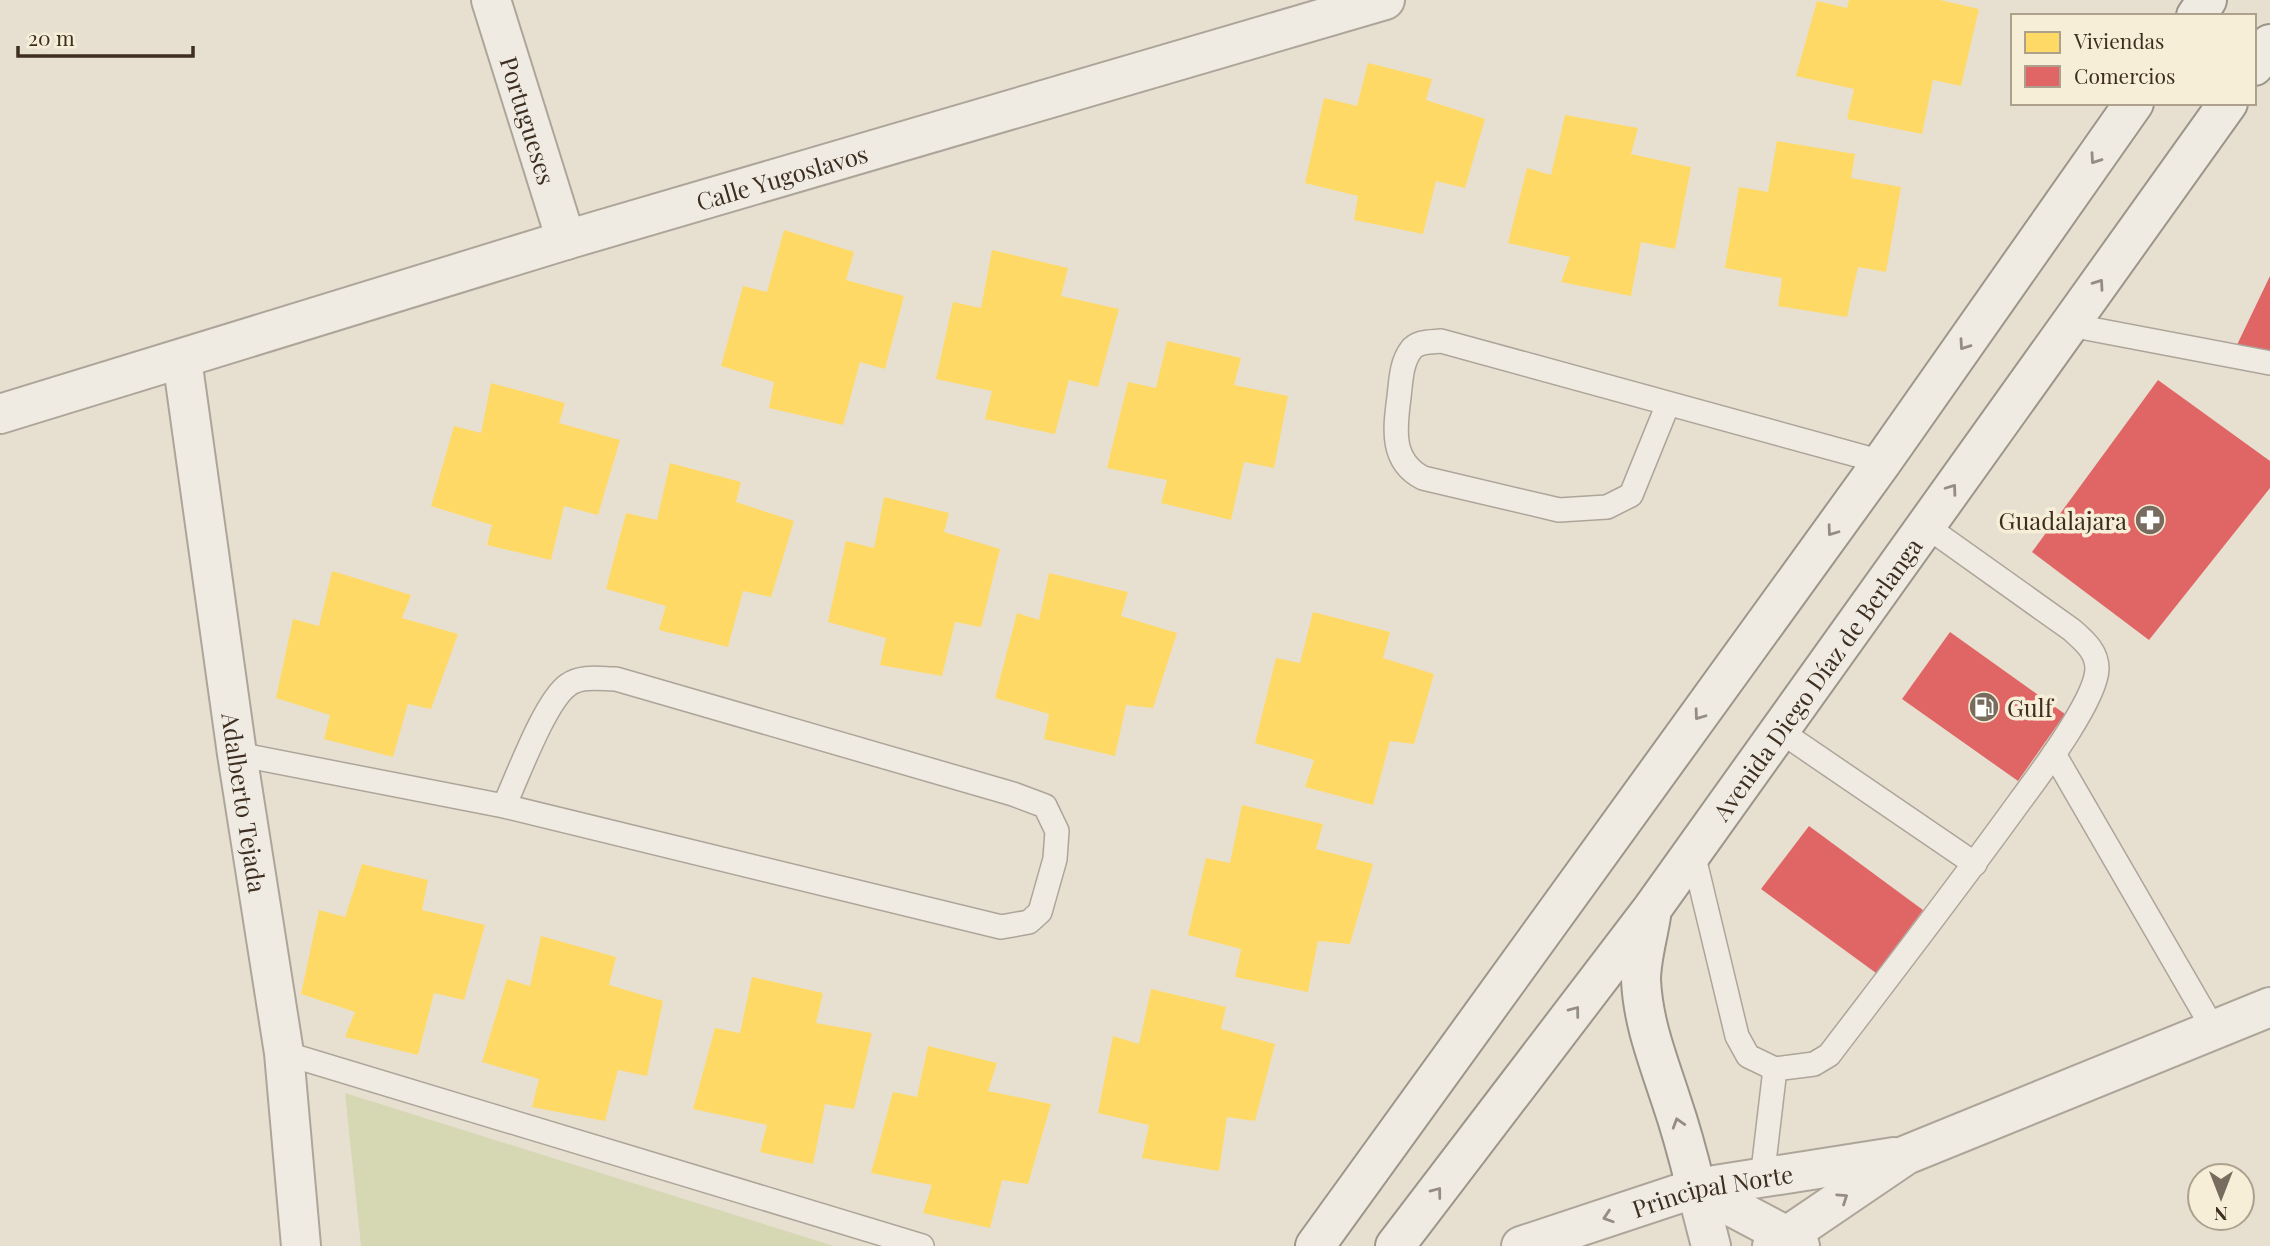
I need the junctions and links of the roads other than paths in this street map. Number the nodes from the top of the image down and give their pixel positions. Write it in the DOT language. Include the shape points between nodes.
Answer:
graph roads {
  1 [pos="491,0"];
  2 [pos="1385,0"];
  3 [pos="2270,44"];
  4 [pos="2256,63"];
  5 [pos="2133,105"];
  6 [pos="2227,105"];
  7 [pos="565,240"];
  8 [pos="2070,325"];
  9 [pos="182,359"];
  10 [pos="2270,363"];
  11 [pos="1668,404"];
  12 [pos="0,414"];
  13 [pos="1882,462"];
  14 [pos="1926,526"];
  15 [pos="1780,731"];
  16 [pos="237,754"];
  17 [pos="2054,754"];
  18 [pos="504,806"];
  19 [pos="1693,853"];
  20 [pos="1975,864"];
  21 [pos="1653,909"];
  22 [pos="2270,1007"];
  23 [pos="2214,1030"];
  24 [pos="284,1053"];
  25 [pos="1774,1069"];
  26 [pos="1906,1155"];
  27 [pos="1762,1179"];
  28 [pos="1696,1188"];
  29 [pos="1787,1243"];
  30 [pos="301,1246"];
  31 [pos="922,1246"];
  32 [pos="1315,1246"];
  33 [pos="1395,1246"];
  34 [pos="1521,1246"];
  35 [pos="1711,1246"];
  1 -- 7 [label="street, Portugueses"];
  2 -- 7 [label="street, Calle Yugoslavos"];
  3 -- 4 [label="street"];
  5 -- 13 [label="street, one-way"];
  8 -- 6 [label="street, Avenida Diego Díaz de Berlanga, one-way"];
  7 -- 9 [label="street, Calle Yugoslavos"];
  8 -- 10 [label="lane"];
  14 -- 8 [label="street, Avenida Diego Díaz de Berlanga, one-way"];
  9 -- 12 [label="street, Calle Yugoslavos"];
  9 -- 16 [label="street, Adalberto Tejada"];
  11 -- 11 [label="lane" via="1441,341 1424,342 1412,348 1402,368 1395,438 1403,461 1423,478 1559,510 1607,507 1631,495"];
  11 -- 13 [label="lane"];
  13 -- 32 [label="street, one-way"];
  14 -- 15 [label="street, Avenida Diego Díaz de Berlanga"];
  14 -- 17 [label="lane" via="2090,646 2097,668 2093,688"];
  15 -- 19 [label="street, Avenida Diego Díaz de Berlanga"];
  15 -- 20 [label="lane"];
  16 -- 18 [label="lane"];
  16 -- 24 [label="street, Adalberto Tejada"];
  17 -- 20 [label="lane"];
  17 -- 23 [label="lane"];
  18 -- 18 [label="lane" via="1001,927 1029,922 1040,912 1055,859 1057,831 1045,806 1013,794 616,679 587,678 568,684 547,710"];
  19 -- 21 [label="street, Avenida Diego Díaz de Berlanga"];
  19 -- 25 [label="lane" via="1737,1036 1748,1056"];
  20 -- 25 [label="lane" via="1829,1055 1814,1064"];
  28 -- 21 [label="street, one-way" via="1643,1004 1641,976"];
  33 -- 21 [label="street, Avenida Diego Díaz de Berlanga, one-way"];
  22 -- 23 [label="street, Principal Norte"];
  23 -- 26 [label="street, Principal Norte"];
  24 -- 30 [label="street, Adalberto Tejada"];
  24 -- 31 [label="lane"];
  25 -- 27 [label="lane"];
  26 -- 27 [label="street, Principal Norte"];
  29 -- 26 [label="street, Principal Norte, one-way"];
  27 -- 28 [label="street, Principal Norte"];
  28 -- 29 [label="street"];
  28 -- 34 [label="street, Principal Norte, one-way"];
  28 -- 35 [label="street"];
}
